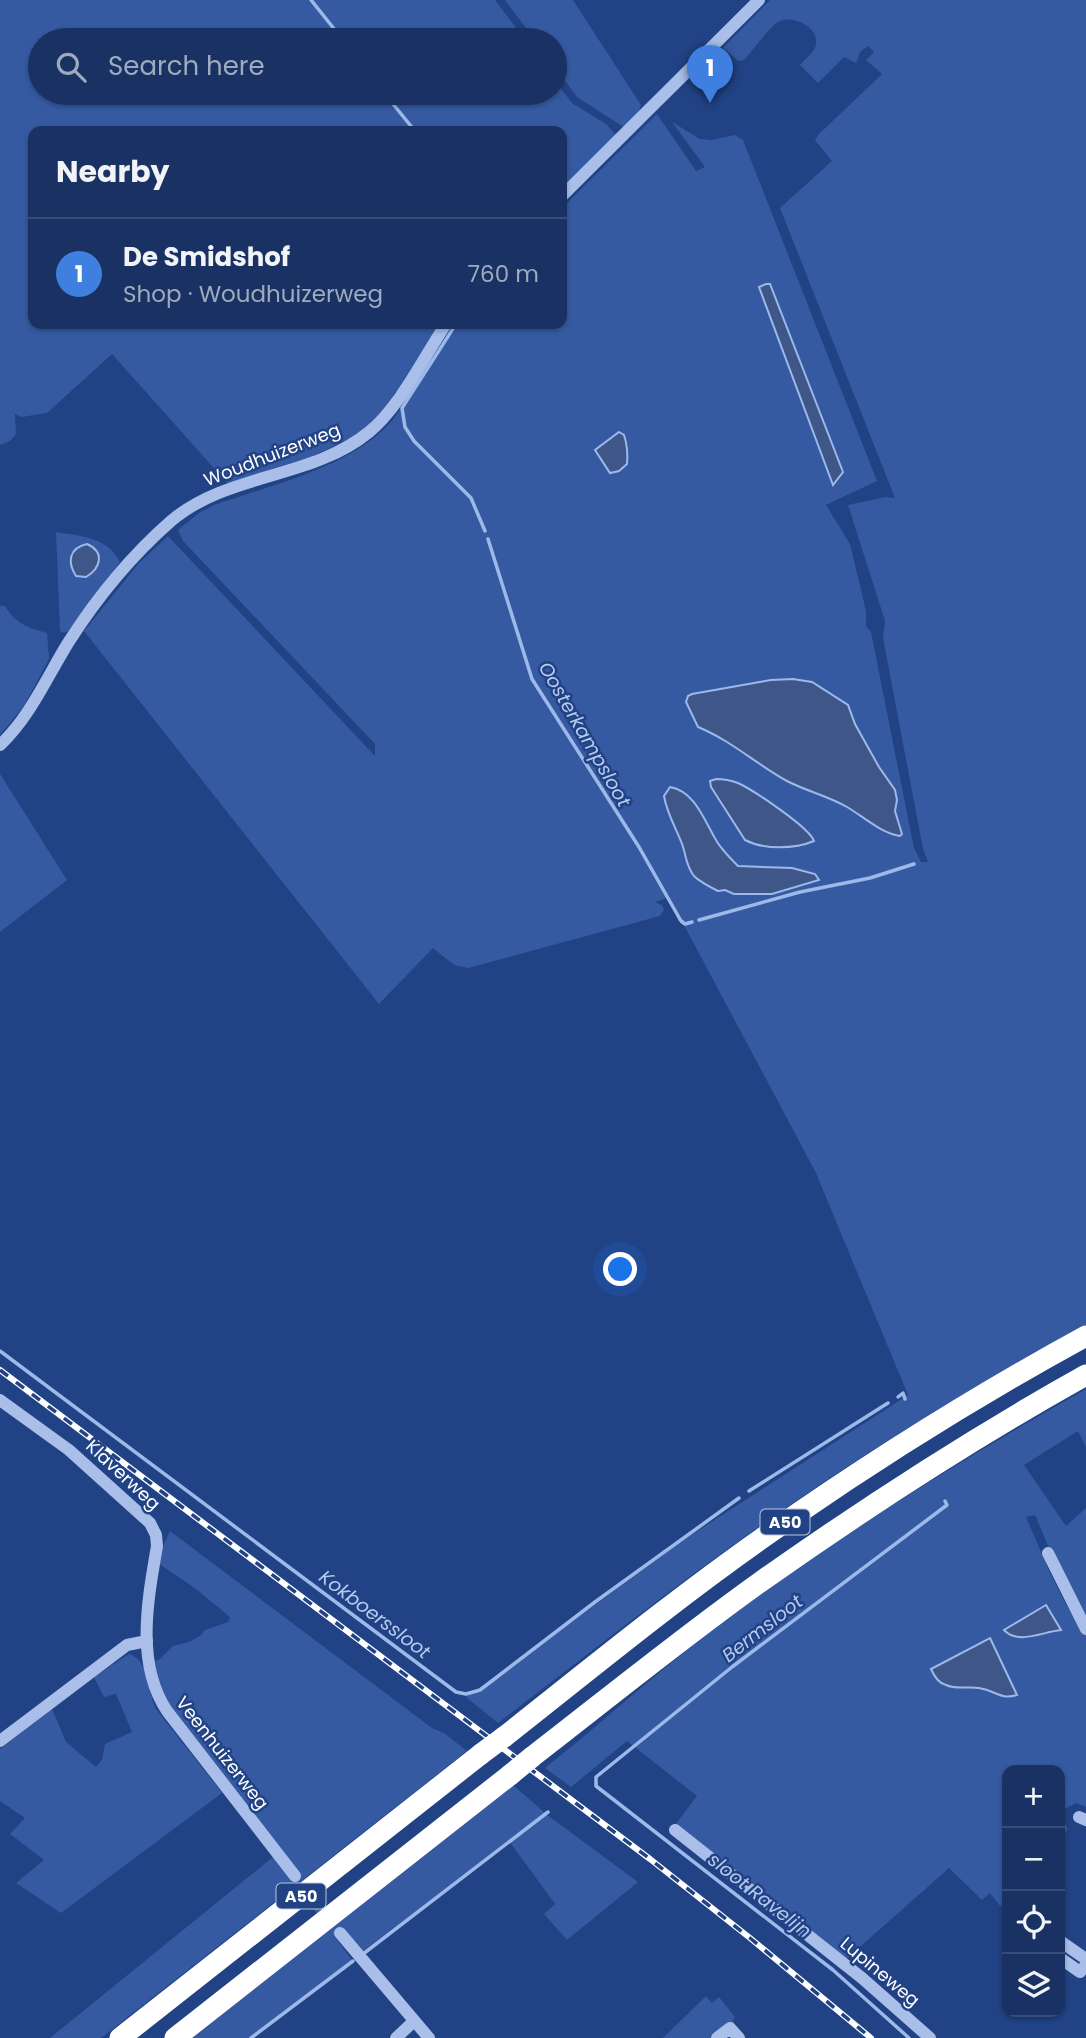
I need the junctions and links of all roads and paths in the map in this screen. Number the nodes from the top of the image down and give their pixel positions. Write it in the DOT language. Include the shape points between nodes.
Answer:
graph roads {
  1 [pos="759,0"];
  2 [pos="567,191"];
  3 [pos="443,329"];
  4 [pos="0,744"];
  5 [pos="1086,1336"];
  6 [pos="1086,1376"];
  7 [pos="0,1400"];
  8 [pos="1048,1553"];
  9 [pos="1086,1629"];
  10 [pos="147,1641"];
  11 [pos="0,1741"];
  12 [pos="675,1830"];
  13 [pos="295,1876"];
  14 [pos="340,1933"];
  15 [pos="1065,1946"];
  16 [pos="1065,1962"];
  17 [pos="1086,1965"];
  18 [pos="414,2021"];
  19 [pos="120,2038"];
  20 [pos="175,2038"];
  21 [pos="396,2038"];
  22 [pos="429,2038"];
  23 [pos="716,2038"];
  24 [pos="739,2038"];
  25 [pos="930,2038"];
  1 -- 2 [label="street"];
  3 -- 4 [label="street, Woudhuizerweg" via="390,411 365,435 311,463 209,498 172,521 131,560 94,605 24,717"];
  5 -- 19 [label="highway, A50, bridge" via="915,1436 801,1511 645,1626"];
  6 -- 20 [label="highway, A50, bridge" via="995,1427 758,1584"];
  7 -- 10 [label="street, Klaverweg" via="69,1450 150,1523 157,1541 146,1606"];
  8 -- 9 [label="street"];
  10 -- 11 [label="street" via="127,1645"];
  10 -- 13 [label="street, Veenhuizerweg" via="153,1682 162,1704"];
  12 -- 25 [label="street, Lupineweg" via="862,1978"];
  14 -- 18 [label="street"];
  15 -- 17 [label="street"];
  16 -- 17 [label="street" via="1080,1972"];
  18 -- 21 [label="street"];
  18 -- 22 [label="street"];
  23 -- 24 [label="street" via="730,2028"];
}
